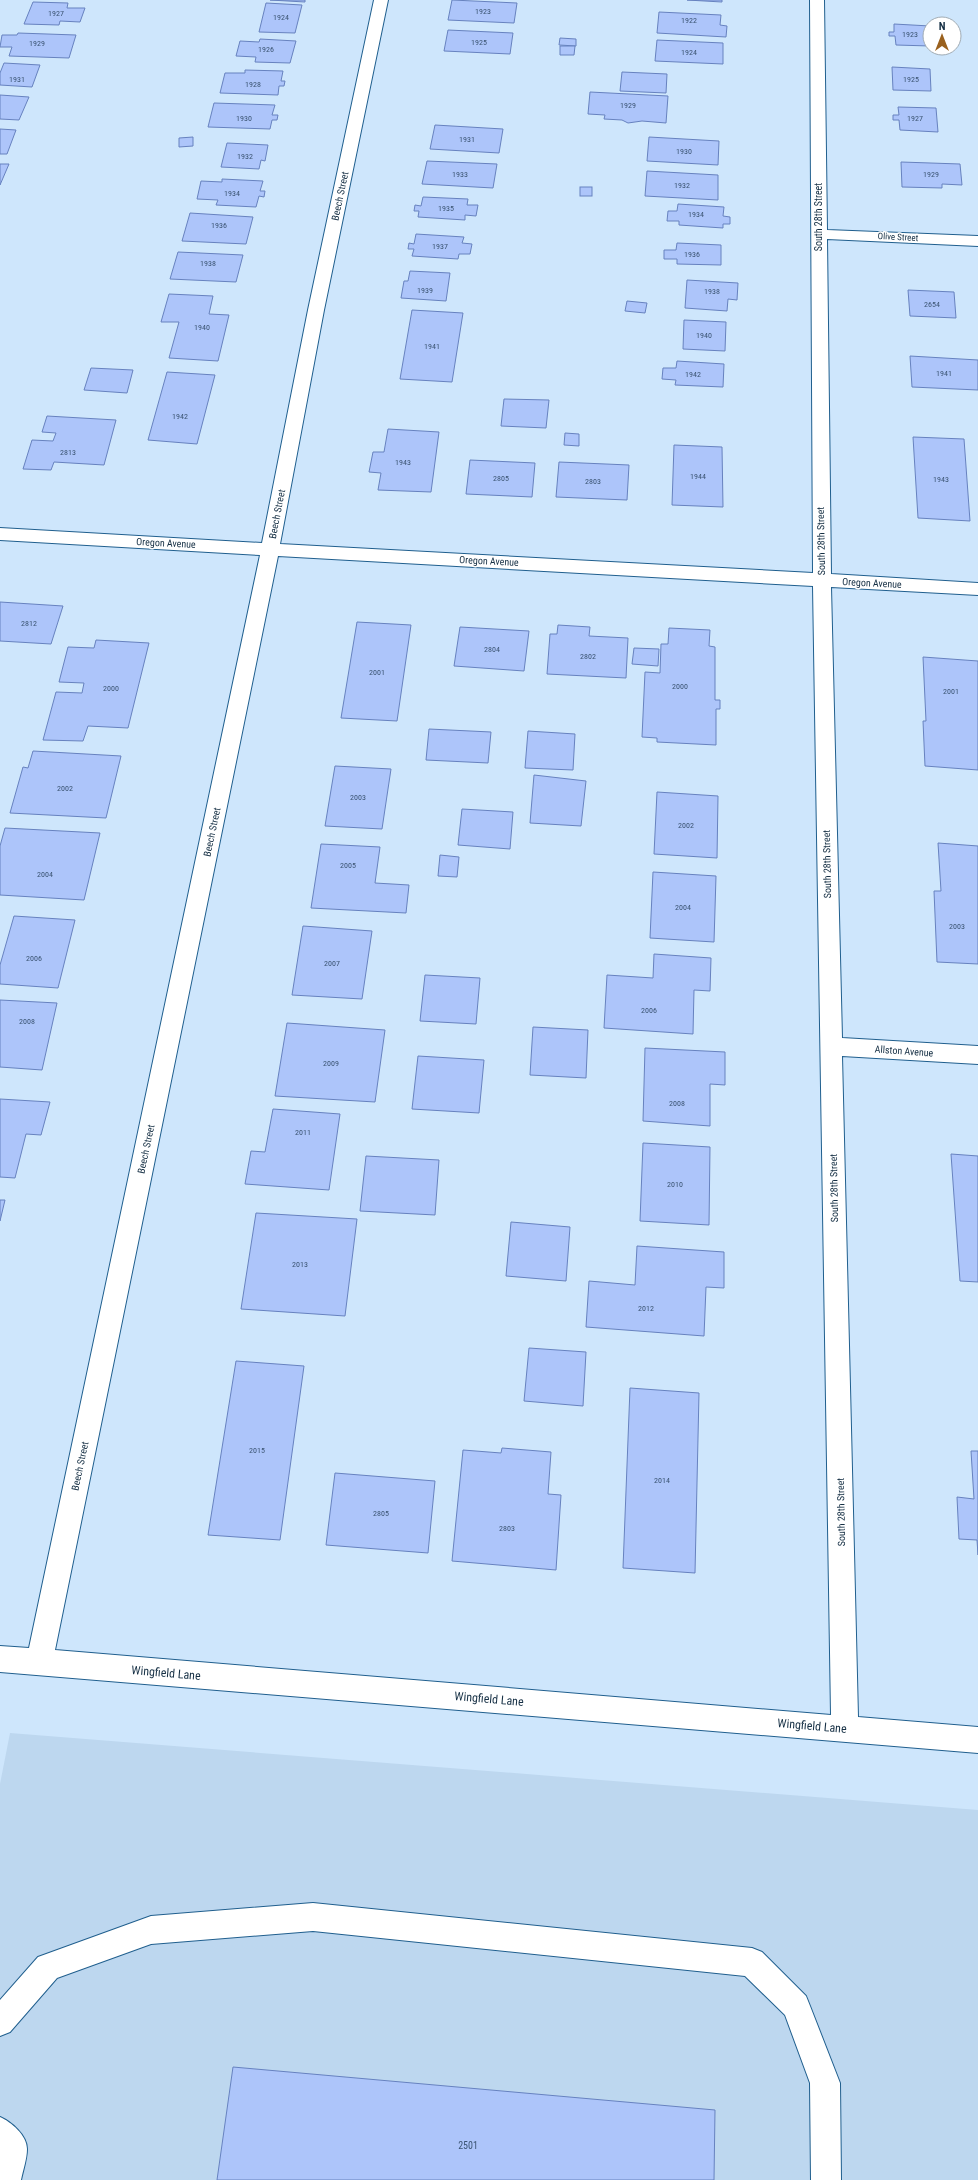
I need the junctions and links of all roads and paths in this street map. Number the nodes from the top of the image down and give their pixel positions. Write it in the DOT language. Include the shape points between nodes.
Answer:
graph roads {
  1 [pos="381,0"];
  2 [pos="817,0"];
  3 [pos="818,234"];
  4 [pos="978,241"];
  5 [pos="0,534"];
  6 [pos="270,549"];
  7 [pos="822,580"];
  8 [pos="978,589"];
  9 [pos="831,1046"];
  10 [pos="978,1055"];
  11 [pos="0,1659"];
  12 [pos="39,1663"];
  13 [pos="845,1729"];
  14 [pos="978,1740"];
  15 [pos="0,2022"];
  16 [pos="0,2132"];
  17 [pos="6,2180"];
  18 [pos="826,2180"];
  1 -- 6 [label="street, Beech Street" via="316,310"];
  2 -- 3 [label="street, South 28th Street"];
  3 -- 4 [label="street, Olive Street"];
  3 -- 7 [label="street, South 28th Street"];
  5 -- 6 [label="street, Oregon Avenue"];
  6 -- 7 [label="street, Oregon Avenue"];
  6 -- 12 [label="street, Beech Street"];
  7 -- 8 [label="street, Oregon Avenue"];
  7 -- 9 [label="street, South 28th Street"];
  9 -- 10 [label="street, Allston Avenue"];
  9 -- 13 [label="street, South 28th Street"];
  11 -- 12 [label="street, Wingfield Lane"];
  12 -- 13 [label="street, Wingfield Lane"];
  13 -- 14 [label="street, Wingfield Lane"];
  15 -- 18 [label="street" via="48,1967 106,1946 151,1930 290,1918 314,1917 752,1962 796,2006 825,2083"];
  16 -- 17 [label="street" via="12,2148"];
}
